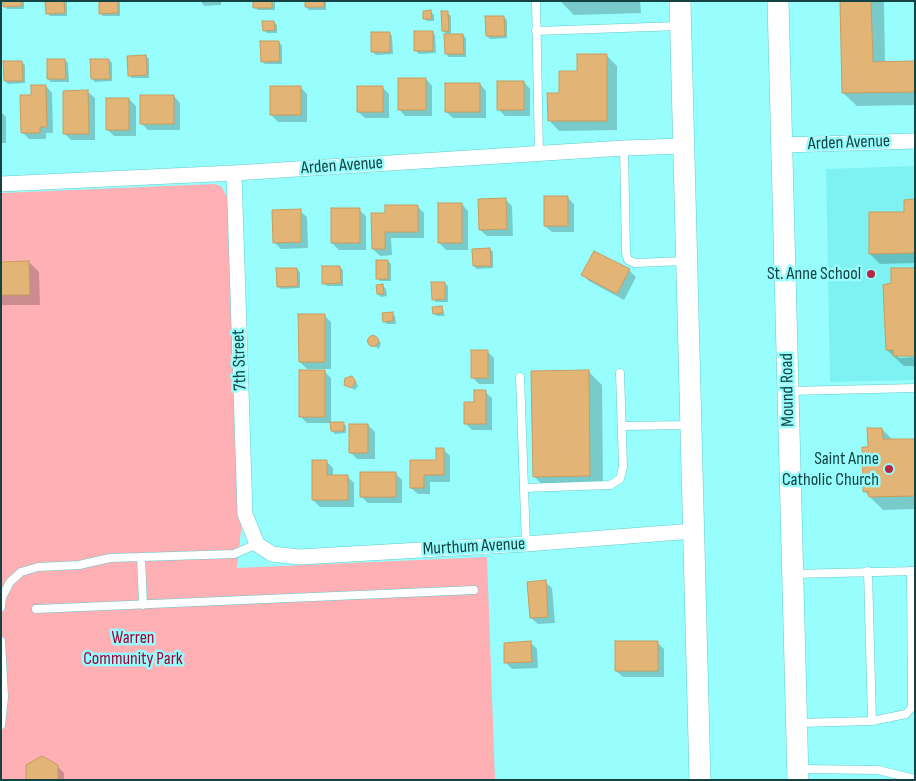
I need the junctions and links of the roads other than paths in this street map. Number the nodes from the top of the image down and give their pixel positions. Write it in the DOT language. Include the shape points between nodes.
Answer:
graph roads {
  1 [pos="536,1"];
  2 [pos="680,1"];
  3 [pos="778,1"];
  4 [pos="681,26"];
  5 [pos="536,31"];
  6 [pos="915,141"];
  7 [pos="783,145"];
  8 [pos="682,146"];
  9 [pos="624,148"];
  10 [pos="539,154"];
  11 [pos="234,173"];
  12 [pos="1,184"];
  13 [pos="686,261"];
  14 [pos="620,373"];
  15 [pos="520,377"];
  16 [pos="915,388"];
  17 [pos="788,391"];
  18 [pos="690,425"];
  19 [pos="622,426"];
  20 [pos="524,488"];
  21 [pos="693,532"];
  22 [pos="257,544"];
  23 [pos="526,544"];
  24 [pos="141,557"];
  25 [pos="868,571"];
  26 [pos="913,571"];
  27 [pos="793,574"];
  28 [pos="474,590"];
  29 [pos="143,605"];
  30 [pos="1,607"];
  31 [pos="36,609"];
  32 [pos="1,641"];
  33 [pos="872,721"];
  34 [pos="797,723"];
  35 [pos="1,725"];
  36 [pos="798,774"];
  37 [pos="915,779"];
  38 [pos="700,780"];
  1 -- 5 [label="lane"];
  2 -- 4 [label="main road"];
  3 -- 7 [label="main road, Mound Road"];
  4 -- 5 [label="lane"];
  4 -- 8 [label="main road"];
  5 -- 10 [label="lane"];
  6 -- 7 [label="street, Arden Avenue"];
  7 -- 17 [label="main road, Mound Road"];
  8 -- 9 [label="street, Arden Avenue"];
  8 -- 13 [label="main road"];
  9 -- 10 [label="street, Arden Avenue"];
  9 -- 13 [label="lane" via="628,260 635,263"];
  10 -- 11 [label="street, Arden Avenue"];
  11 -- 12 [label="street, Arden Avenue"];
  11 -- 22 [label="street, 7th Street" via="245,514"];
  13 -- 18 [label="main road"];
  14 -- 19 [label="lane"];
  15 -- 20 [label="lane"];
  16 -- 17 [label="lane"];
  17 -- 27 [label="main road, Mound Road"];
  18 -- 19 [label="lane"];
  18 -- 21 [label="main road"];
  19 -- 20 [label="lane" via="623,467 620,479 610,485"];
  20 -- 23 [label="lane"];
  21 -- 23 [label="street, Murthum Avenue"];
  21 -- 38 [label="main road"];
  22 -- 23 [label="street, Murthum Avenue" via="272,554 299,557"];
  22 -- 24 [label="lane" via="234,554"];
  24 -- 29 [label="lane"];
  24 -- 30 [label="lane" via="110,558 79,565 38,566 21,572 10,582"];
  25 -- 26 [label="lane"];
  25 -- 27 [label="lane"];
  25 -- 33 [label="lane"];
  26 -- 33 [label="lane" via="912,707 906,714"];
  27 -- 34 [label="main road, Mound Road"];
  28 -- 29 [label="lane"];
  29 -- 31 [label="lane"];
  32 -- 35 [label="lane" via="4,697"];
  33 -- 34 [label="lane"];
  34 -- 36 [label="main road, Mound Road"];
  36 -- 37 [label="lane" via="878,770"];
}
